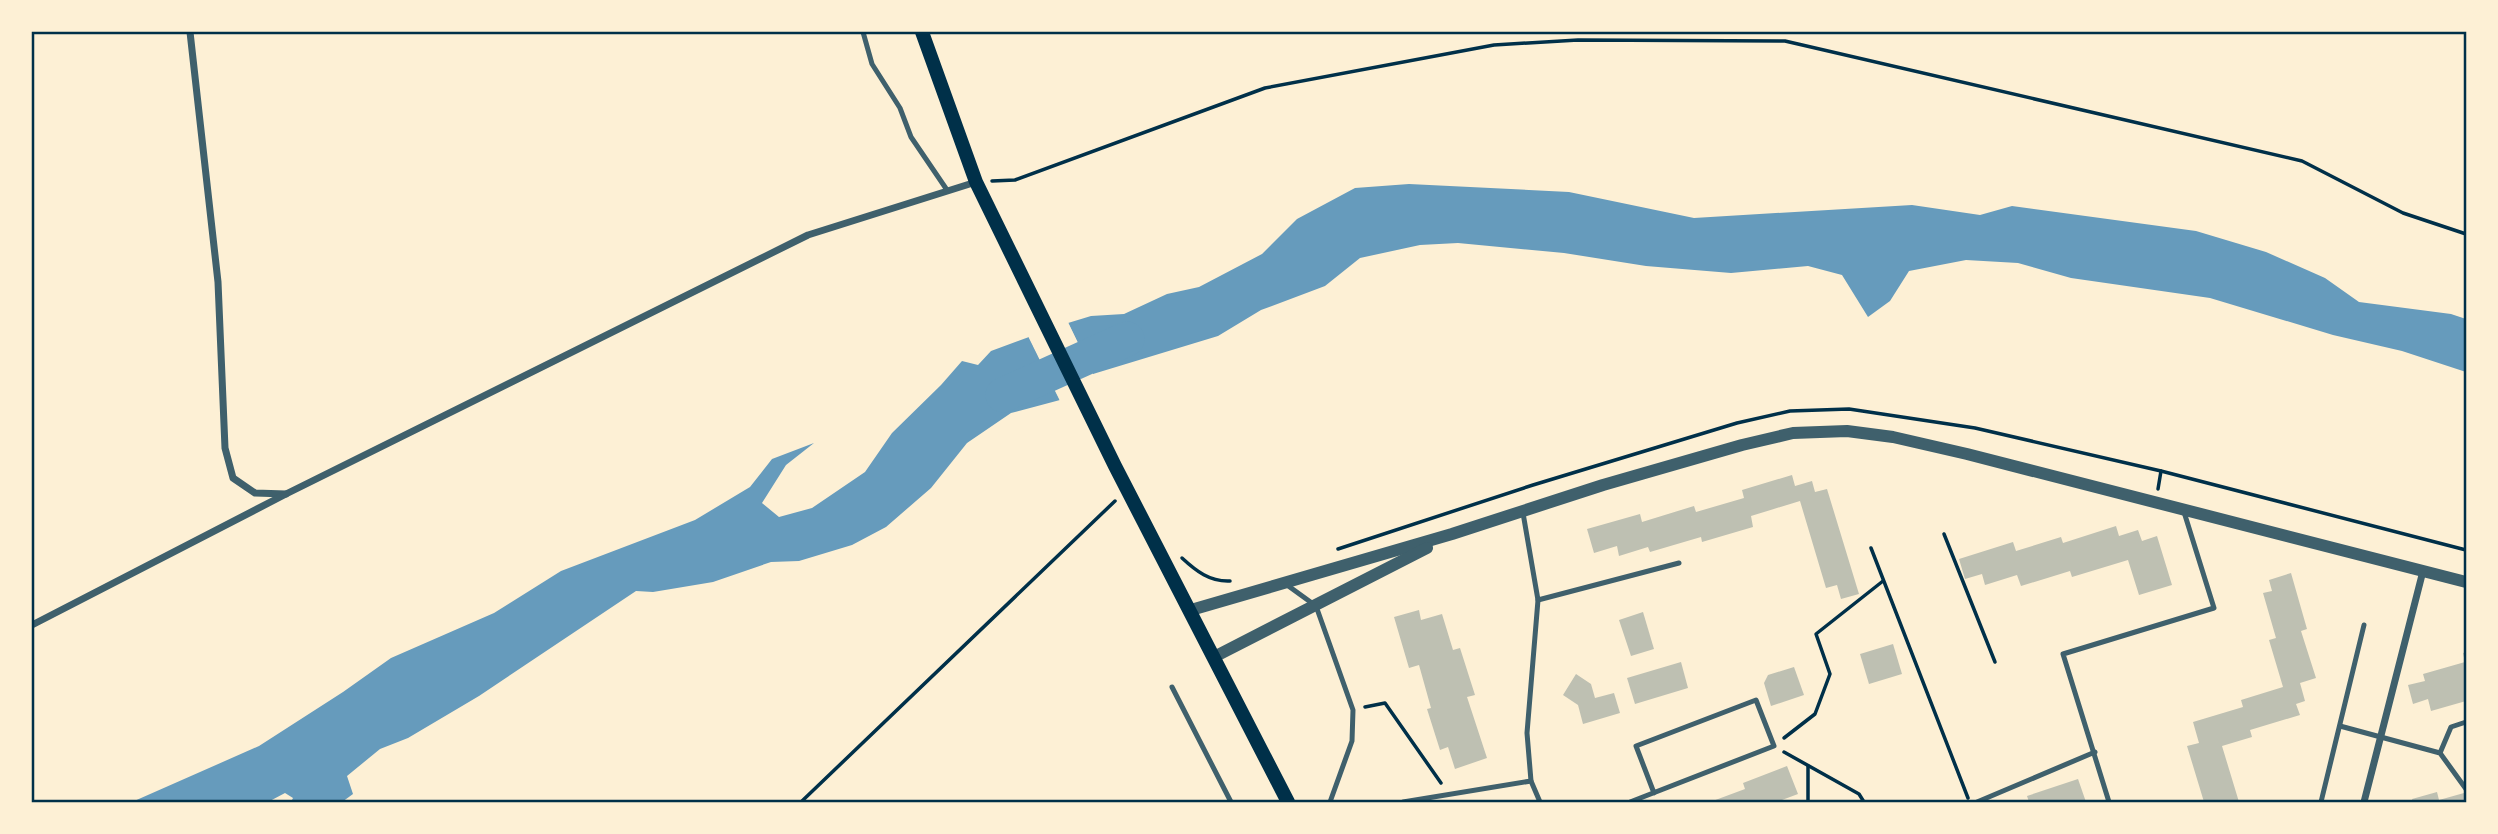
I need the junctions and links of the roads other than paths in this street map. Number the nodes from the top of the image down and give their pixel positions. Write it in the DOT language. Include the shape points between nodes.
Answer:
graph roads {
  1 [pos="190,32"];
  2 [pos="863,32"];
  3 [pos="922,32"];
  4 [pos="976,182"];
  5 [pos="947,190"];
  6 [pos="286,494"];
  7 [pos="2184,509"];
  8 [pos="1522,510"];
  9 [pos="1452,534"];
  10 [pos="1679,563"];
  11 [pos="2423,571"];
  12 [pos="2466,582"];
  13 [pos="1285,583"];
  14 [pos="1538,600"];
  15 [pos="1316,606"];
  16 [pos="1191,610"];
  17 [pos="32,625"];
  18 [pos="2364,625"];
  19 [pos="1214,657"];
  20 [pos="1172,687"];
  21 [pos="2466,722"];
  22 [pos="2340,726"];
  23 [pos="2380,737"];
  24 [pos="2095,752"];
  25 [pos="2440,753"];
  26 [pos="1531,781"];
  27 [pos="2466,789"];
  28 [pos="1654,793"];
  29 [pos="1231,803"];
  30 [pos="1288,803"];
  31 [pos="1330,803"];
  32 [pos="1403,803"];
  33 [pos="1540,803"];
  34 [pos="1630,803"];
  35 [pos="1977,803"];
  36 [pos="2109,803"];
  37 [pos="2321,803"];
  38 [pos="2364,803"];
  1 -- 6 [label="street" via="218,282 225,448 233,478 255,493"];
  2 -- 5 [label="lane" via="872,64 900,108 911,138"];
  3 -- 4 [label="main road"];
  4 -- 5 [label="street"];
  4 -- 16 [label="main road"];
  5 -- 6 [label="street" via="808,235"];
  6 -- 17 [label="street"];
  7 -- 8 [label="street" via="1968,454 1847,430 1793,433 1742,445"];
  7 -- 11 [label="street"];
  7 -- 24 [label="lane" via="2214,608 2063,654"];
  8 -- 9 [label="street"];
  8 -- 14 [label="lane"];
  9 -- 13 [label="street"];
  9 -- 15 [label="street"];
  10 -- 14 [label="lane"];
  11 -- 12 [label="street"];
  11 -- 23 [label="street"];
  13 -- 15 [label="lane"];
  13 -- 16 [label="street"];
  14 -- 26 [label="lane" via="1527,733"];
  15 -- 19 [label="street"];
  15 -- 31 [label="lane" via="1353,710 1352,741"];
  16 -- 19 [label="main road"];
  18 -- 22 [label="lane"];
  19 -- 30 [label="main road"];
  20 -- 29 [label="lane"];
  21 -- 25 [label="lane" via="2451,727"];
  22 -- 23 [label="lane"];
  22 -- 37 [label="lane"];
  23 -- 25 [label="lane"];
  23 -- 38 [label="street"];
  24 -- 35 [label="lane"];
  24 -- 36 [label="lane"];
  25 -- 27 [label="lane"];
  26 -- 32 [label="lane"];
  26 -- 33 [label="lane"];
  28 -- 28 [label="lane" via="1636,746 1756,700 1774,746"];
  28 -- 34 [label="lane"];
}
